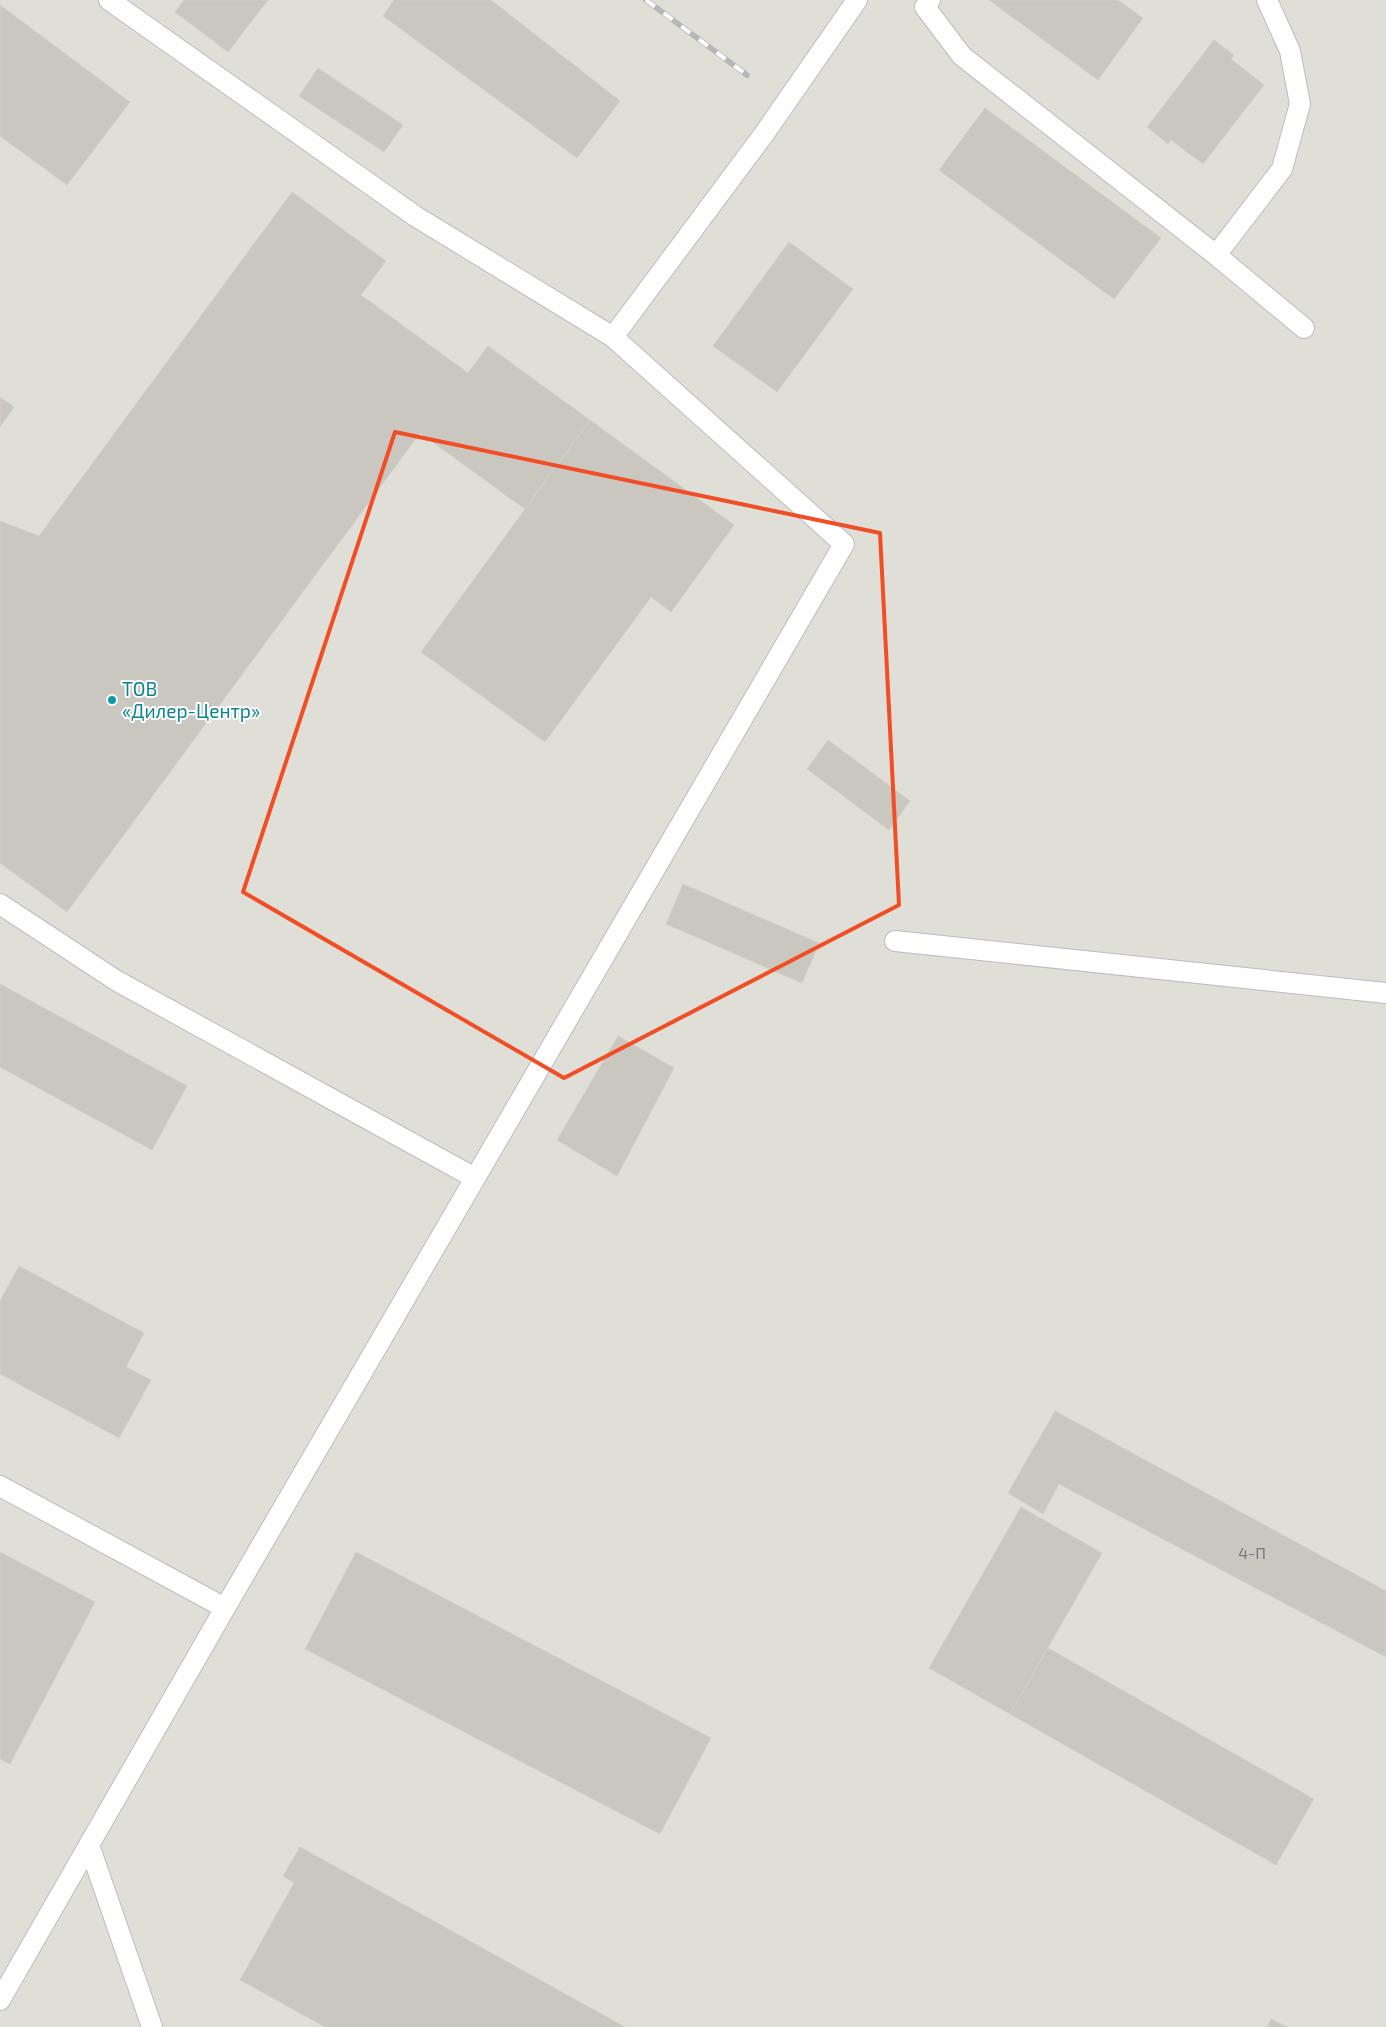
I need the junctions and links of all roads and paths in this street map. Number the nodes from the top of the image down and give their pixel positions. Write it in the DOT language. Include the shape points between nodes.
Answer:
graph roads {
  1 [pos="109,0"];
  2 [pos="857,0"];
  3 [pos="930,0"];
  4 [pos="1267,0"];
  5 [pos="1216,255"];
  6 [pos="1304,328"];
  7 [pos="613,337"];
  8 [pos="0,904"];
  9 [pos="895,941"];
  10 [pos="1386,993"];
  11 [pos="475,1178"];
  12 [pos="0,1486"];
  13 [pos="225,1608"];
  14 [pos="89,1845"];
  15 [pos="0,2000"];
  16 [pos="152,2027"];
  1 -- 7 [label="lane" via="415,216"];
  2 -- 7 [label="lane" via="764,134"];
  3 -- 5 [label="lane" via="925,7 962,56"];
  4 -- 5 [label="lane" via="1290,51 1300,104 1282,169"];
  5 -- 6 [label="lane"];
  7 -- 11 [label="lane" via="844,544"];
  8 -- 11 [label="lane" via="118,981"];
  9 -- 10 [label="lane"];
  11 -- 13 [label="lane"];
  12 -- 13 [label="lane"];
  13 -- 14 [label="lane"];
  14 -- 15 [label="lane"];
  14 -- 16 [label="lane"];
}
